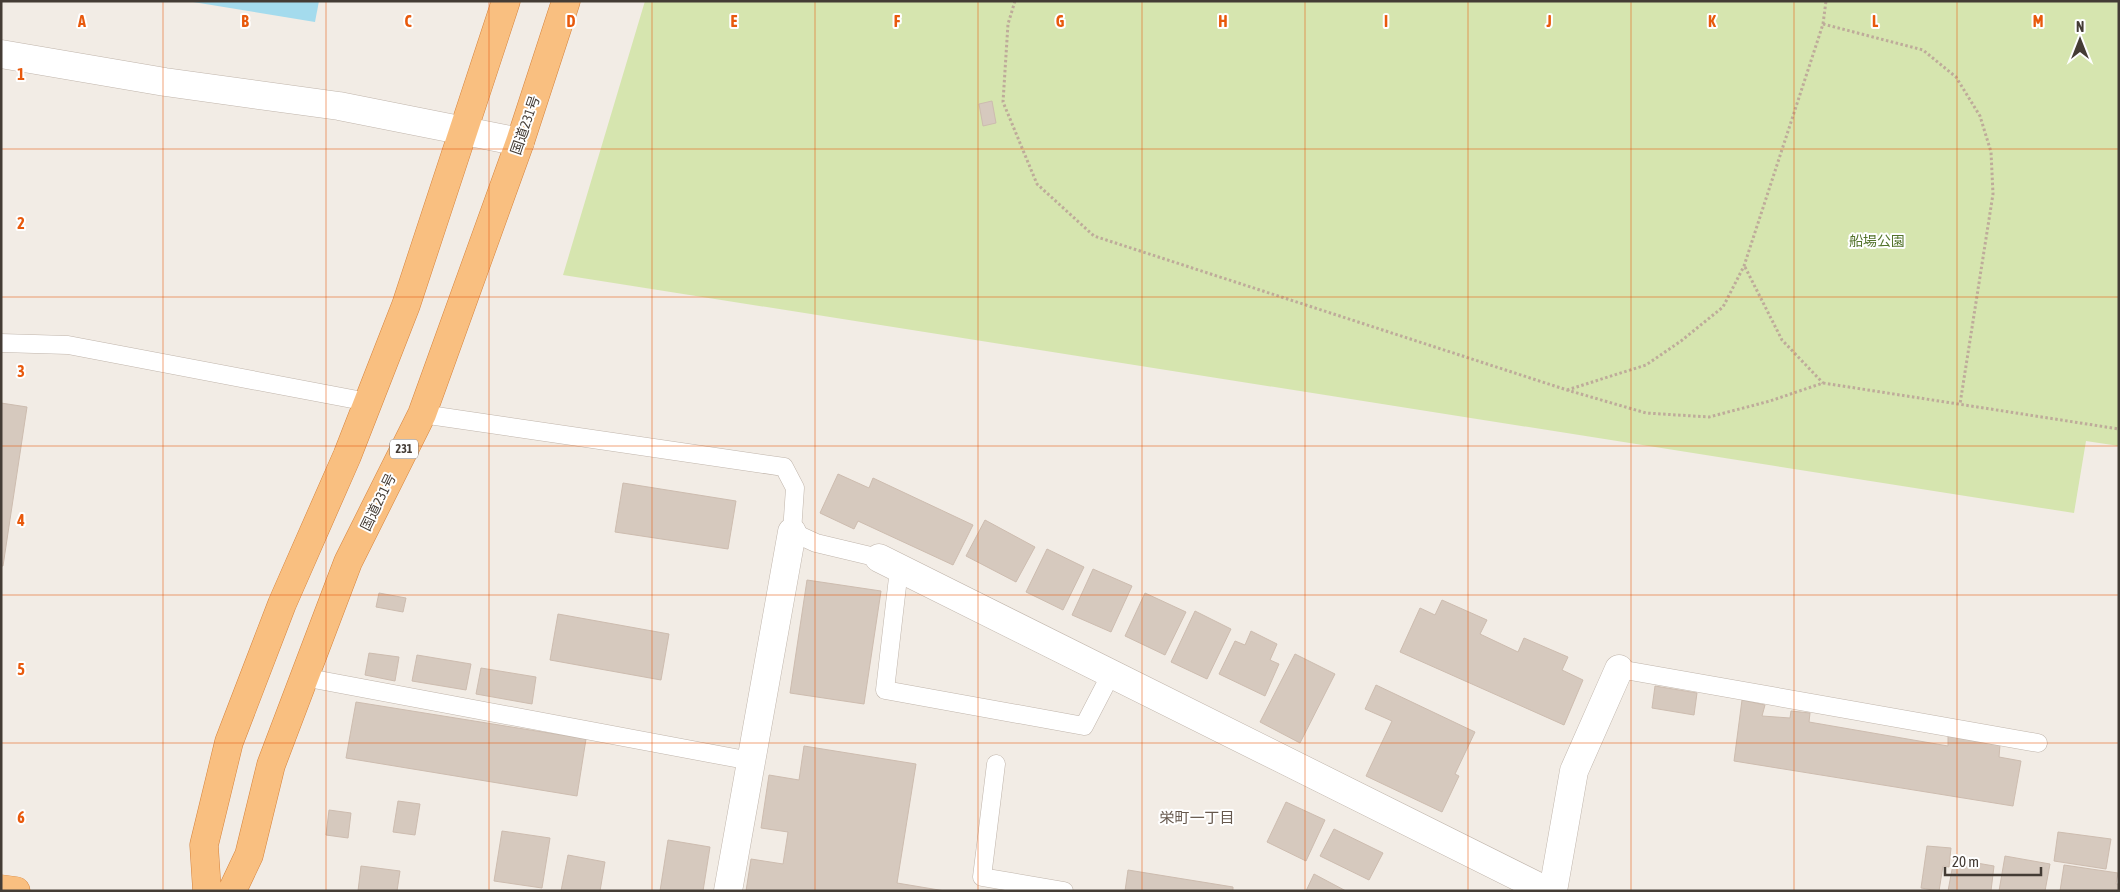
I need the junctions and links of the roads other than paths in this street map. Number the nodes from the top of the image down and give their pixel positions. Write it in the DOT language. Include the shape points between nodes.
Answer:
graph roads {
  1 [pos="506,1"];
  2 [pos="566,1"];
  3 [pos="1,54"];
  4 [pos="464,131"];
  5 [pos="520,142"];
  6 [pos="1,343"];
  7 [pos="368,402"];
  8 [pos="422,414"];
  9 [pos="792,532"];
  10 [pos="889,563"];
  11 [pos="1619,669"];
  12 [pos="1111,674"];
  13 [pos="303,677"];
  14 [pos="2038,743"];
  15 [pos="751,761"];
  16 [pos="996,764"];
  17 [pos="1000,886"];
  18 [pos="1,889"];
  19 [pos="16,891"];
  20 [pos="208,891"];
  21 [pos="232,891"];
  22 [pos="728,891"];
  23 [pos="1064,891"];
  24 [pos="1547,891"];
  25 [pos="1553,891"];
  1 -- 4 [label="highway"];
  2 -- 5 [label="highway, 国道231号 / 231"];
  3 -- 4 [label="street" via="165,82 339,106"];
  4 -- 5 [label="street"];
  4 -- 7 [label="highway" via="406,306"];
  5 -- 8 [label="highway, 国道231号 / 231"];
  6 -- 7 [label="lane" via="68,345"];
  7 -- 20 [label="highway" via="282,604 229,742 204,845"];
  8 -- 9 [label="lane" via="784,467 795,488"];
  8 -- 13 [label="highway, 国道231号 / 231" via="348,562"];
  9 -- 10 [label="lane" via="816,543"];
  9 -- 15 [label="street"];
  10 -- 12 [label="street"];
  10 -- 12 [label="lane" via="885,690 1084,726"];
  11 -- 14 [label="lane"];
  11 -- 25 [label="street" via="1574,771"];
  12 -- 24 [label="street"];
  13 -- 15 [label="lane"];
  13 -- 21 [label="highway, 国道231号 / 231" via="271,765 249,855"];
  15 -- 22 [label="street"];
  16 -- 17 [label="lane" via="982,877"];
  17 -- 23 [label="lane"];
  18 -- 19 [label="highway"];
}
